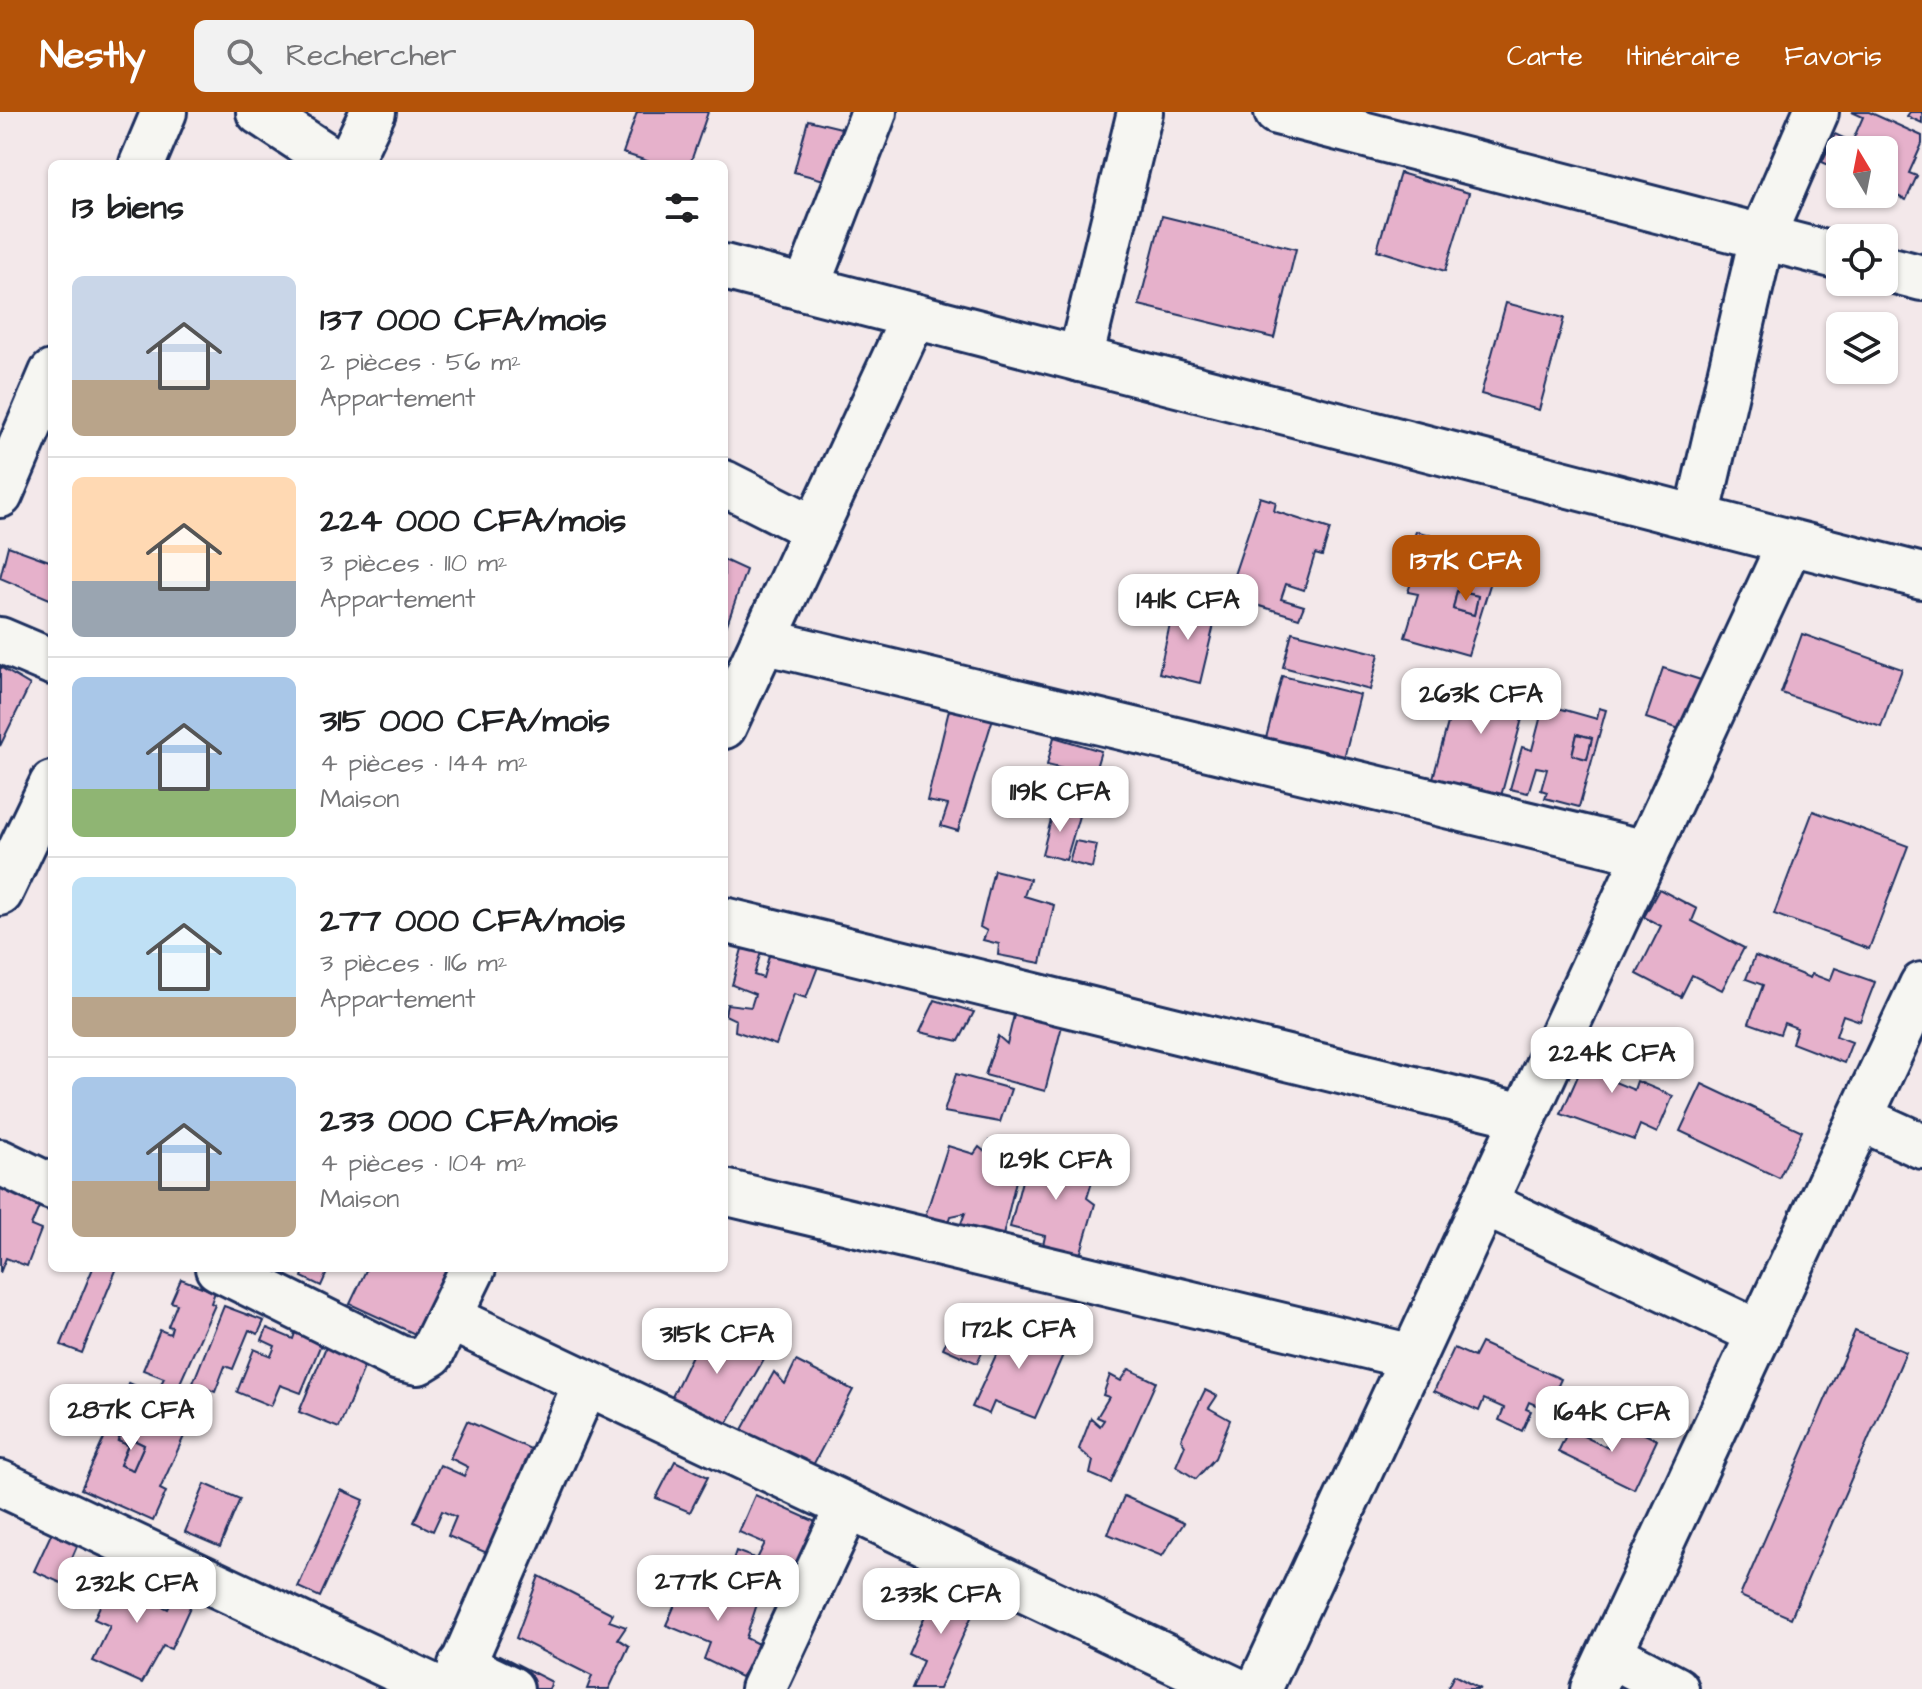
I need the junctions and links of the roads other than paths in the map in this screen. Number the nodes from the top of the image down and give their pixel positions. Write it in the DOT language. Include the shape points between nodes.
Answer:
graph roads {
  1 [pos="164,112"];
  2 [pos="259,112"];
  3 [pos="373,112"];
  4 [pos="874,112"];
  5 [pos="1140,112"];
  6 [pos="1277,112"];
  7 [pos="1816,112"];
  8 [pos="144,160"];
  9 [pos="332,160"];
  10 [pos="350,160"];
  11 [pos="1762,237"];
  12 [pos="1826,253"];
  13 [pos="728,268"];
  14 [pos="1898,272"];
  15 [pos="1922,278"];
  16 [pos="806,288"];
  17 [pos="914,316"];
  18 [pos="1080,359"];
  19 [pos="48,382"];
  20 [pos="728,485"];
  21 [pos="0,495"];
  22 [pos="1697,518"];
  23 [pos="815,529"];
  24 [pos="1790,543"];
  25 [pos="1922,576"];
  26 [pos="0,640"];
  27 [pos="763,641"];
  28 [pos="48,660"];
  29 [pos="728,717"];
  30 [pos="48,792"];
  31 [pos="1646,853"];
  32 [pos="0,893"];
  33 [pos="728,921"];
  34 [pos="1922,985"];
  35 [pos="1524,1116"];
  36 [pos="1860,1118"];
  37 [pos="1922,1146"];
  38 [pos="0,1162"];
  39 [pos="48,1185"];
  40 [pos="728,1193"];
  41 [pos="1484,1203"];
  42 [pos="226,1272"];
  43 [pos="471,1272"];
  44 [pos="450,1318"];
  45 [pos="1759,1333"];
  46 [pos="1413,1357"];
  47 [pos="586,1383"];
  48 [pos="0,1483"];
  49 [pos="848,1507"];
  50 [pos="1601,1671"];
  51 [pos="450,1681"];
  52 [pos="511,1689"];
  53 [pos="763,1689"];
  54 [pos="1234,1689"];
  55 [pos="1259,1689"];
  56 [pos="1676,1689"];
  1 -- 8 [label="street"];
  2 -- 9 [label="street"];
  3 -- 10 [label="street"];
  4 -- 16 [label="street"];
  5 -- 18 [label="street"];
  6 -- 11 [label="street"];
  7 -- 11 [label="street"];
  11 -- 12 [label="street"];
  11 -- 22 [label="street"];
  13 -- 16 [label="street"];
  14 -- 15 [label="street"];
  16 -- 17 [label="street"];
  17 -- 18 [label="street"];
  17 -- 23 [label="street"];
  18 -- 22 [label="street"];
  19 -- 21 [label="street"];
  20 -- 23 [label="street"];
  22 -- 24 [label="street"];
  23 -- 27 [label="street"];
  24 -- 25 [label="street"];
  24 -- 31 [label="street"];
  26 -- 28 [label="street"];
  27 -- 29 [label="street"];
  27 -- 31 [label="street"];
  30 -- 32 [label="street"];
  31 -- 35 [label="street"];
  33 -- 35 [label="street"];
  34 -- 36 [label="street"];
  35 -- 41 [label="street"];
  36 -- 37 [label="street"];
  36 -- 45 [label="street"];
  38 -- 39 [label="street"];
  40 -- 46 [label="street"];
  41 -- 45 [label="street"];
  41 -- 46 [label="street"];
  42 -- 44 [label="street" via="399,1358 418,1362 431,1354"];
  43 -- 44 [label="street"];
  44 -- 47 [label="street"];
  45 -- 50 [label="street"];
  46 -- 55 [label="street"];
  47 -- 49 [label="street"];
  47 -- 51 [label="street"];
  48 -- 51 [label="street"];
  49 -- 53 [label="street"];
  49 -- 54 [label="street"];
  50 -- 56 [label="street"];
  51 -- 52 [label="street"];
}
